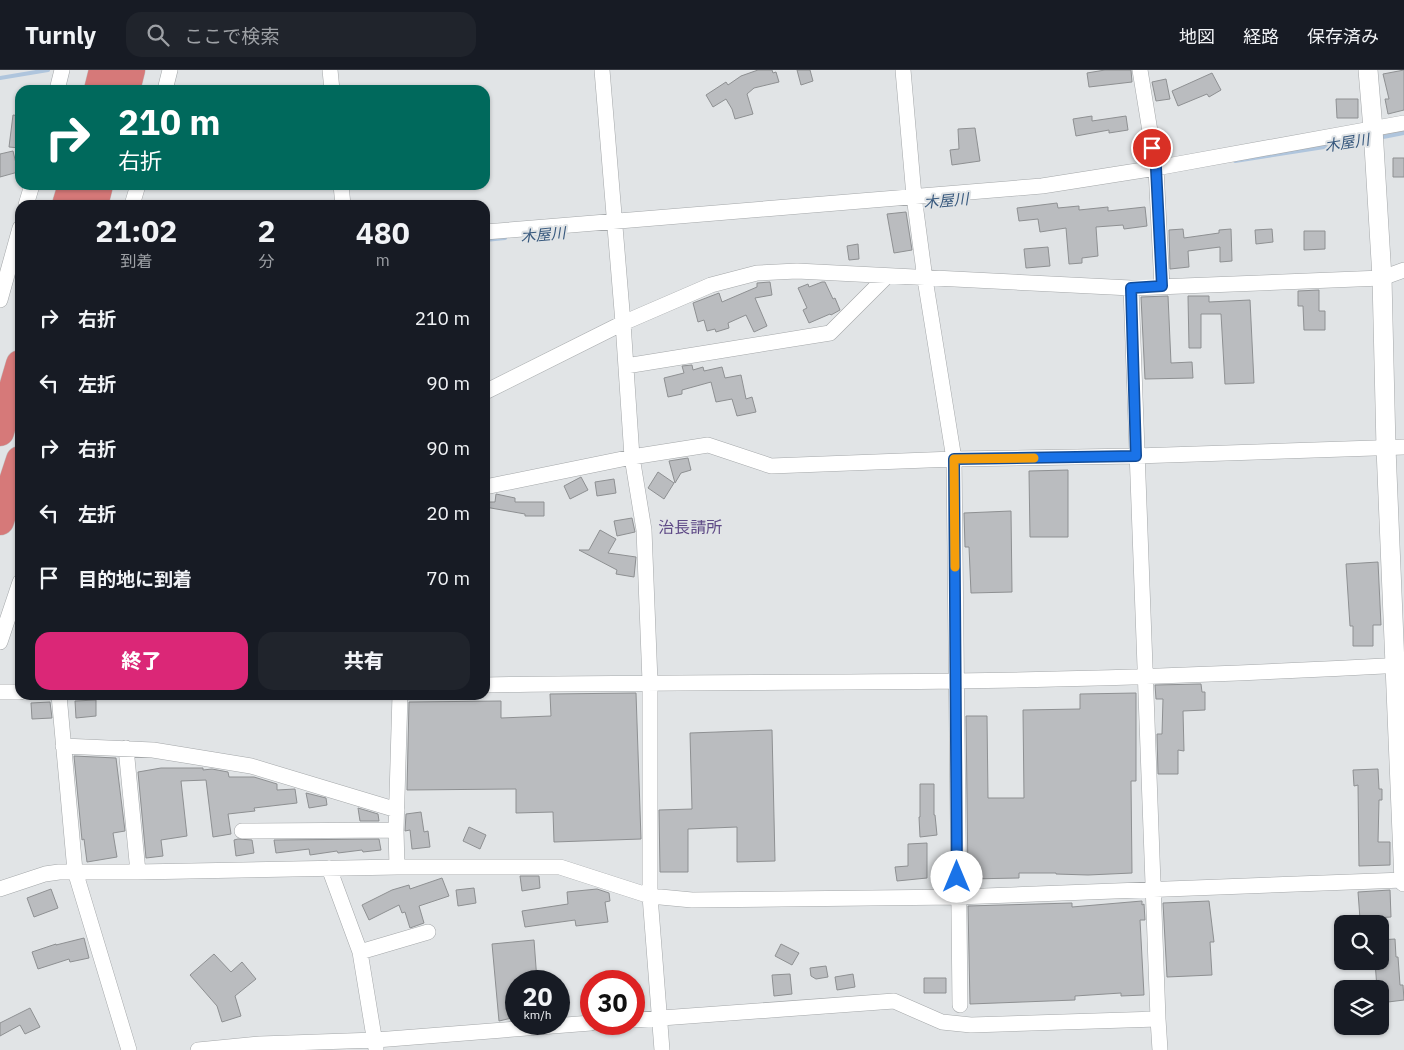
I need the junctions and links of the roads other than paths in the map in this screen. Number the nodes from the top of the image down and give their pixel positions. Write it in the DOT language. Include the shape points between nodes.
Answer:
graph roads {
  1 [pos="103,70"];
  2 [pos="131,70"];
  3 [pos="170,70"];
  4 [pos="330,70"];
  5 [pos="602,70"];
  6 [pos="903,70"];
  7 [pos="1140,70"];
  8 [pos="1368,70"];
  9 [pos="99,85"];
  10 [pos="127,85"];
  11 [pos="166,85"];
  12 [pos="332,85"];
  13 [pos="1404,123"];
  14 [pos="1374,136"];
  15 [pos="1156,172"];
  16 [pos="915,201"];
  17 [pos="616,225"];
  18 [pos="490,232"];
  19 [pos="15,248"];
  20 [pos="1404,270"];
  21 [pos="887,276"];
  22 [pos="1382,278"];
  23 [pos="925,279"];
  24 [pos="7,280"];
  25 [pos="1162,286"];
  26 [pos="1131,288"];
  27 [pos="624,323"];
  28 [pos="626,366"];
  29 [pos="15,381"];
  30 [pos="490,390"];
  31 [pos="0,432"];
  32 [pos="1395,448"];
  33 [pos="1136,456"];
  34 [pos="632,457"];
  35 [pos="954,459"];
  36 [pos="15,475"];
  37 [pos="490,486"];
  38 [pos="0,521"];
  39 [pos="15,597"];
  40 [pos="0,642"];
  41 [pos="1399,666"];
  42 [pos="1146,676"];
  43 [pos="956,681"];
  44 [pos="650,682"];
  45 [pos="490,685"];
  46 [pos="0,692"];
  47 [pos="15,692"];
  48 [pos="59,700"];
  49 [pos="400,700"];
  50 [pos="63,746"];
  51 [pos="126,748"];
  52 [pos="397,810"];
  53 [pos="396,830"];
  54 [pos="242,831"];
  55 [pos="398,867"];
  56 [pos="329,868"];
  57 [pos="75,871"];
  58 [pos="138,872"];
  59 [pos="1404,881"];
  60 [pos="0,889"];
  61 [pos="1153,890"];
  62 [pos="650,896"];
  63 [pos="957,897"];
  64 [pos="428,932"];
  65 [pos="360,952"];
  66 [pos="960,1006"];
  67 [pos="660,1018"];
  68 [pos="645,1019"];
  69 [pos="1158,1019"];
  70 [pos="580,1024"];
  71 [pos="376,1045"];
  72 [pos="128,1050"];
  73 [pos="198,1050"];
  74 [pos="662,1050"];
  75 [pos="1160,1050"];
  1 -- 9 [label="highway"];
  2 -- 10 [label="highway"];
  3 -- 11 [label="street"];
  4 -- 12 [label="street"];
  5 -- 17 [label="street"];
  6 -- 16 [label="street"];
  7 -- 15 [label="street"];
  8 -- 14 [label="street"];
  13 -- 14 [label="street"];
  14 -- 15 [label="street"];
  14 -- 22 [label="street"];
  15 -- 16 [label="street"];
  15 -- 25 [label="street"];
  16 -- 17 [label="street"];
  16 -- 23 [label="street"];
  17 -- 18 [label="street"];
  17 -- 27 [label="street"];
  19 -- 24 [label="street"];
  20 -- 22 [label="street"];
  21 -- 23 [label="street"];
  21 -- 27 [label="street" via="757,273 711,285"];
  21 -- 28 [label="street" via="830,333"];
  22 -- 25 [label="street"];
  22 -- 32 [label="street"];
  23 -- 26 [label="street"];
  23 -- 35 [label="street"];
  25 -- 26 [label="street"];
  26 -- 33 [label="street"];
  27 -- 28 [label="street"];
  27 -- 30 [label="street"];
  28 -- 34 [label="street"];
  29 -- 31 [label="highway"];
  32 -- 33 [label="street"];
  32 -- 41 [label="street"];
  33 -- 35 [label="street"];
  33 -- 42 [label="street"];
  34 -- 35 [label="street" via="708,445 771,466"];
  34 -- 37 [label="street"];
  34 -- 44 [label="street" via="644,530"];
  35 -- 43 [label="street"];
  36 -- 38 [label="highway"];
  39 -- 40 [label="street"];
  41 -- 42 [label="street"];
  41 -- 59 [label="street"];
  42 -- 43 [label="street"];
  42 -- 61 [label="street"];
  43 -- 44 [label="street"];
  43 -- 63 [label="street"];
  44 -- 45 [label="street"];
  44 -- 62 [label="street"];
  46 -- 47 [label="street"];
  48 -- 50 [label="street"];
  49 -- 52 [label="street"];
  50 -- 51 [label="street"];
  50 -- 57 [label="street"];
  51 -- 52 [label="street" via="251,766"];
  51 -- 58 [label="street"];
  52 -- 53 [label="street"];
  53 -- 54 [label="street"];
  53 -- 55 [label="street"];
  55 -- 56 [label="street"];
  55 -- 62 [label="street" via="560,867"];
  56 -- 58 [label="street"];
  56 -- 65 [label="street"];
  57 -- 58 [label="street"];
  57 -- 60 [label="street" via="45,874"];
  57 -- 72 [label="street"];
  59 -- 61 [label="street"];
  61 -- 63 [label="street"];
  61 -- 69 [label="street"];
  62 -- 63 [label="street" via="692,900"];
  62 -- 67 [label="street"];
  63 -- 66 [label="street"];
  64 -- 65 [label="street"];
  65 -- 71 [label="street"];
  67 -- 68 [label="street"];
  67 -- 69 [label="street" via="894,1001 942,1022 971,1025"];
  67 -- 74 [label="street"];
  69 -- 75 [label="street"];
  70 -- 71 [label="street"];
  71 -- 73 [label="street" via="260,1044"];
}
